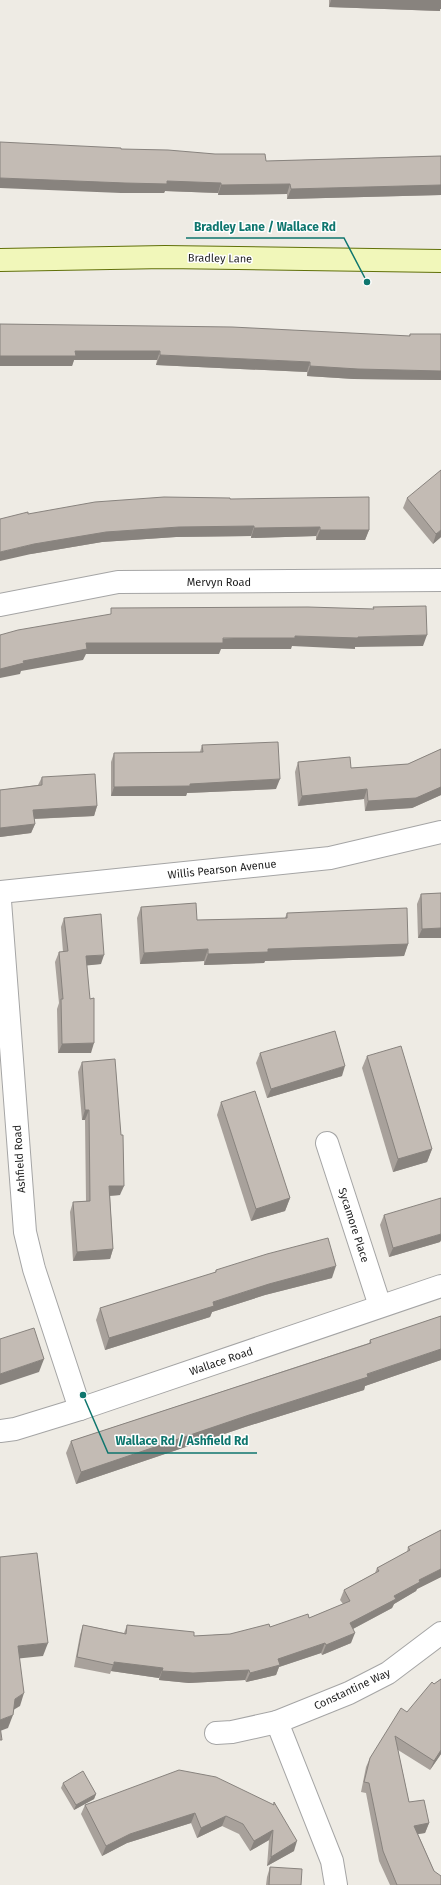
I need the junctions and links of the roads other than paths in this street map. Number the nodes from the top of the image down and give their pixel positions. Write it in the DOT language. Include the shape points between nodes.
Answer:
graph roads {
  1 [pos="0,260"];
  2 [pos="441,261"];
  3 [pos="441,580"];
  4 [pos="0,605"];
  5 [pos="441,832"];
  6 [pos="0,892"];
  7 [pos="0,901"];
  8 [pos="328,1143"];
  9 [pos="441,1286"];
  10 [pos="380,1306"];
  11 [pos="80,1409"];
  12 [pos="0,1431"];
  13 [pos="441,1633"];
  14 [pos="277,1722"];
  15 [pos="216,1733"];
  16 [pos="336,1885"];
  1 -- 2 [label="street, Bradley Lane" via="165,257"];
  3 -- 4 [label="street, Mervyn Road" via="118,582"];
  5 -- 6 [label="street, Willis Pearson Avenue" via="330,858"];
  7 -- 11 [label="street, Ashfield Road" via="24,1232"];
  8 -- 10 [label="street, Sycamore Place"];
  9 -- 10 [label="street, Wallace Road"];
  10 -- 11 [label="street, Wallace Road"];
  11 -- 12 [label="street, Wallace Road" via="15,1429"];
  13 -- 14 [label="street, Constantine Way" via="388,1673 349,1693"];
  14 -- 15 [label="street, Constantine Way"];
  14 -- 16 [label="street" via="332,1861"];
}
